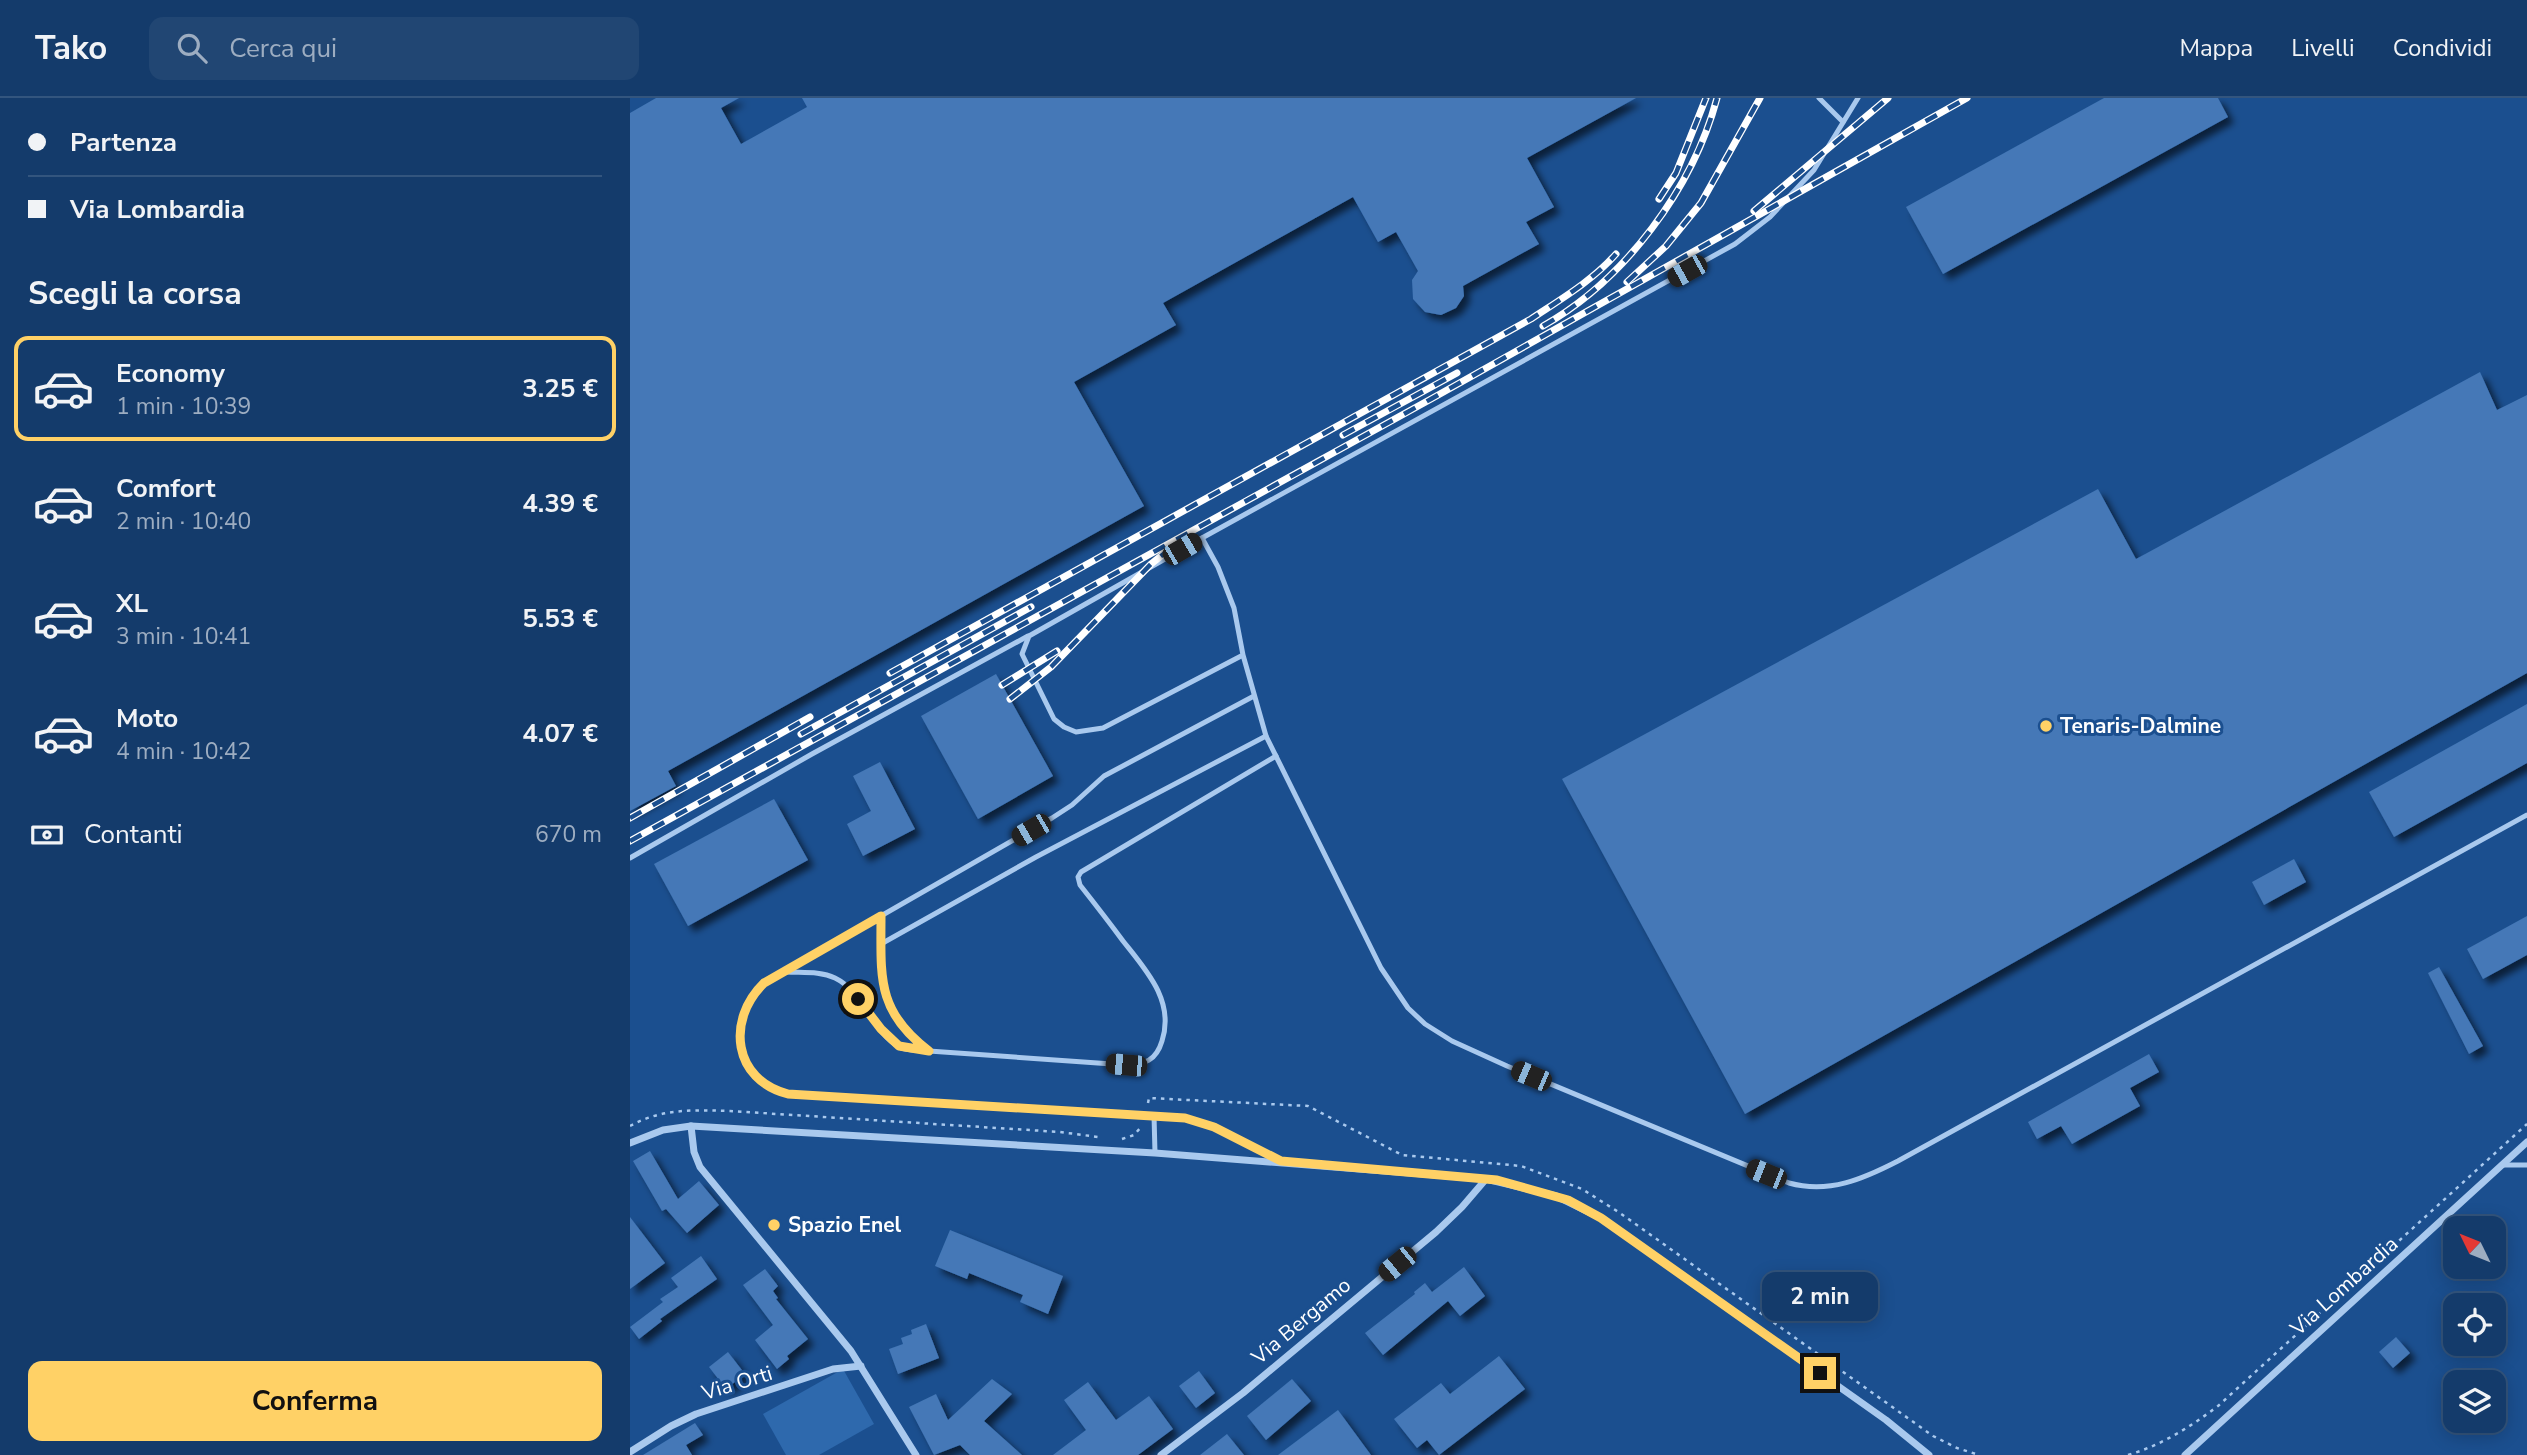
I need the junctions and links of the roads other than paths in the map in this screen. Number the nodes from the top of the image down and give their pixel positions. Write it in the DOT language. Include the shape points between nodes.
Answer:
graph roads {
  1 [pos="1819,98"];
  2 [pos="1858,98"];
  3 [pos="1843,122"];
  4 [pos="1202,538"];
  5 [pos="1029,636"];
  6 [pos="1243,655"];
  7 [pos="1254,696"];
  8 [pos="1266,736"];
  9 [pos="1276,756"];
  10 [pos="2527,815"];
  11 [pos="630,858"];
  12 [pos="881,916"];
  13 [pos="881,944"];
  14 [pos="783,972"];
  15 [pos="929,1051"];
  16 [pos="1154,1115"];
  17 [pos="691,1126"];
  18 [pos="2527,1142"];
  19 [pos="630,1143"];
  20 [pos="1154,1153"];
  21 [pos="1281,1161"];
  22 [pos="2502,1165"];
  23 [pos="2527,1165"];
  24 [pos="1486,1179"];
  25 [pos="862,1366"];
  26 [pos="630,1452"];
  27 [pos="916,1455"];
  28 [pos="1161,1455"];
  29 [pos="1929,1455"];
  30 [pos="2185,1455"];
  1 -- 3 [label="lane"];
  2 -- 3 [label="lane"];
  3 -- 4 [label="lane" via="1814,170 1770,217 1735,244"];
  4 -- 5 [label="lane"];
  4 -- 6 [label="lane" via="1234,608"];
  5 -- 6 [label="lane" via="1023,660 1054,719 1076,732 1103,728"];
  5 -- 11 [label="lane"];
  6 -- 7 [label="lane"];
  7 -- 8 [label="lane"];
  7 -- 12 [label="lane" via="1104,776 1067,809"];
  8 -- 9 [label="lane"];
  8 -- 13 [label="lane"];
  9 -- 10 [label="lane" via="1381,968 1425,1024 1451,1041 1531,1076 1789,1183 1815,1188 1853,1181 1898,1161"];
  9 -- 15 [label="lane" via="1079,874 1080,885 1158,989 1166,1016 1155,1056 1143,1064 1126,1065"];
  12 -- 13 [label="lane"];
  12 -- 14 [label="lane"];
  13 -- 15 [label="lane" via="882,983 891,1010 906,1032"];
  14 -- 15 [label="lane" via="835,978 895,1044"];
  14 -- 16 [label="lane" via="756,991 745,1010 740,1034 748,1069 776,1091"];
  16 -- 20 [label="lane"];
  16 -- 21 [label="lane" via="1205,1123"];
  17 -- 19 [label="street" via="663,1130"];
  17 -- 20 [label="street"];
  17 -- 25 [label="street" via="700,1167"];
  18 -- 22 [label="street, Via Lombardia"];
  20 -- 21 [label="street"];
  21 -- 24 [label="street"];
  22 -- 23 [label="lane"];
  22 -- 30 [label="street, Via Lombardia"];
  24 -- 28 [label="street, Via Bergamo" via="1436,1231 1243,1393"];
  24 -- 29 [label="street" via="1556,1196 1601,1218"];
  25 -- 26 [label="street, Via Orti" via="833,1369 696,1414"];
  25 -- 27 [label="street"];
}
